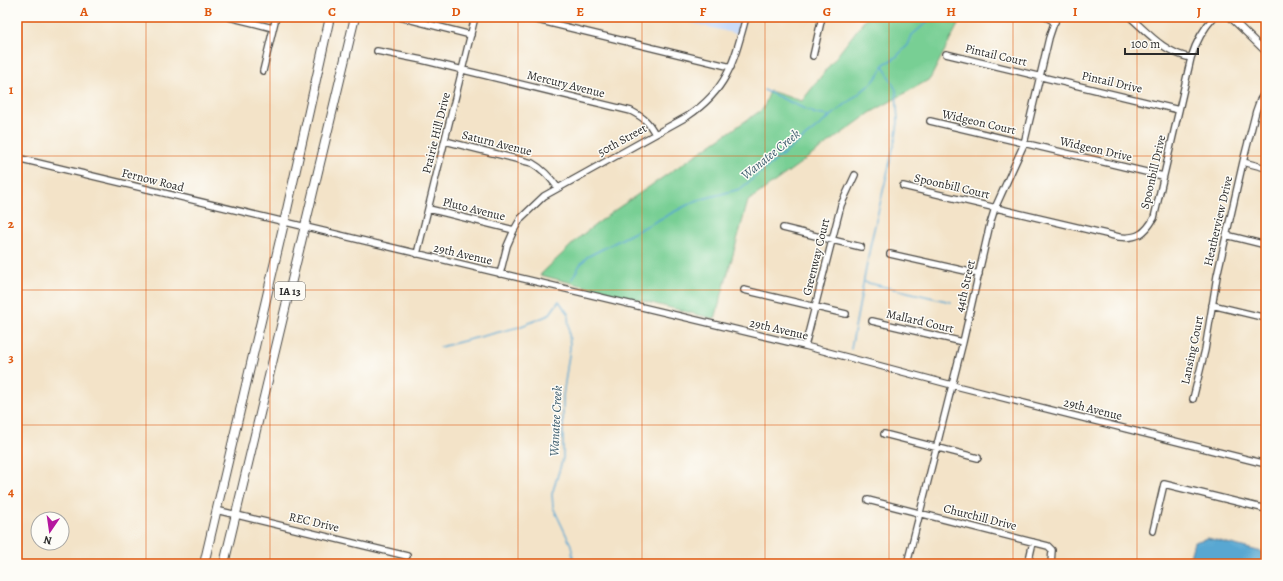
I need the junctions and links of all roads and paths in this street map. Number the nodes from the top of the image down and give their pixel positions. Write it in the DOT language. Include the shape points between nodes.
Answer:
graph roads {
  1 [pos="229,17"];
  2 [pos="276,17"];
  3 [pos="330,17"];
  4 [pos="355,17"];
  5 [pos="400,17"];
  6 [pos="475,17"];
  7 [pos="525,17"];
  8 [pos="746,17"];
  9 [pos="822,17"];
  10 [pos="1046,17"];
  11 [pos="1130,17"];
  12 [pos="1214,17"];
  13 [pos="1230,17"];
  14 [pos="544,19"];
  15 [pos="1056,19"];
  16 [pos="273,28"];
  17 [pos="471,34"];
  18 [pos="378,51"];
  19 [pos="1266,52"];
  20 [pos="946,54"];
  21 [pos="813,56"];
  22 [pos="1191,58"];
  23 [pos="731,67"];
  24 [pos="462,70"];
  25 [pos="263,71"];
  26 [pos="1040,77"];
  27 [pos="1266,90"];
  28 [pos="1179,110"];
  29 [pos="930,122"];
  30 [pos="655,134"];
  31 [pos="445,141"];
  32 [pos="1024,144"];
  33 [pos="17,158"];
  34 [pos="1243,162"];
  35 [pos="1266,168"];
  36 [pos="855,175"];
  37 [pos="1163,176"];
  38 [pos="903,186"];
  39 [pos="558,188"];
  40 [pos="995,208"];
  41 [pos="429,209"];
  42 [pos="284,223"];
  43 [pos="305,227"];
  44 [pos="783,228"];
  45 [pos="514,230"];
  46 [pos="1226,235"];
  47 [pos="831,240"];
  48 [pos="1266,244"];
  49 [pos="861,247"];
  50 [pos="418,254"];
  51 [pos="890,254"];
  52 [pos="500,274"];
  53 [pos="979,274"];
  54 [pos="744,290"];
  55 [pos="1212,305"];
  56 [pos="815,307"];
  57 [pos="846,314"];
  58 [pos="1266,318"];
  59 [pos="872,321"];
  60 [pos="963,342"];
  61 [pos="805,346"];
  62 [pos="952,385"];
  63 [pos="1193,399"];
  64 [pos="884,434"];
  65 [pos="937,447"];
  66 [pos="978,458"];
  67 [pos="1266,464"];
  68 [pos="868,500"];
  69 [pos="1266,509"];
  70 [pos="216,510"];
  71 [pos="920,513"];
  72 [pos="235,515"];
  73 [pos="1153,530"];
  74 [pos="1033,542"];
  75 [pos="407,556"];
  76 [pos="204,564"];
  77 [pos="224,564"];
  78 [pos="908,564"];
  79 [pos="1028,564"];
  80 [pos="1051,564"];
  1 -- 16 [label="street"];
  2 -- 16 [label="street"];
  3 -- 42 [label="highway, IA 13"];
  4 -- 43 [label="highway, IA 13"];
  5 -- 17 [label="street"];
  6 -- 17 [label="street, Prairie Hill Drive"];
  7 -- 14 [label="street"];
  8 -- 23 [label="street, 50th Street"];
  9 -- 21 [label="street"];
  10 -- 15 [label="street"];
  11 -- 22 [label="street" via="1158,44 1174,53"];
  12 -- 22 [label="street, Spoonbill Drive" via="1195,44"];
  13 -- 19 [label="street"];
  14 -- 23 [label="street"];
  15 -- 26 [label="street, 44th Street"];
  16 -- 25 [label="street"];
  17 -- 24 [label="street, Prairie Hill Drive"];
  18 -- 24 [label="street, Mercury Avenue"];
  20 -- 26 [label="street, Pintail Court"];
  22 -- 28 [label="street, Spoonbill Drive"];
  23 -- 30 [label="street, 50th Street" via="720,86 701,107"];
  24 -- 30 [label="street, Mercury Avenue" via="631,111 643,117"];
  24 -- 31 [label="street, Prairie Hill Drive"];
  26 -- 28 [label="street, Pintail Drive"];
  26 -- 32 [label="street, 44th Street"];
  27 -- 34 [label="street, Heatherview Drive" via="1256,111"];
  28 -- 37 [label="street, Spoonbill Drive"];
  29 -- 32 [label="street, Widgeon Court"];
  30 -- 39 [label="street, 50th Street"];
  31 -- 39 [label="street, Saturn Avenue" via="532,163 541,168"];
  31 -- 41 [label="street, Prairie Hill Drive"];
  32 -- 37 [label="street, Widgeon Drive"];
  32 -- 40 [label="street, 44th Street"];
  33 -- 42 [label="street, Fernow Road"];
  34 -- 35 [label="street"];
  34 -- 46 [label="street, Heatherview Drive"];
  36 -- 47 [label="street, Greenway Court" via="841,205"];
  37 -- 40 [label="street, Spoonbill Drive" via="1154,218 1149,227 1130,238"];
  38 -- 40 [label="street, Spoonbill Court"];
  39 -- 45 [label="street, 50th Street" via="533,206"];
  40 -- 53 [label="street, 44th Street"];
  41 -- 45 [label="street, Pluto Avenue"];
  41 -- 50 [label="street, Prairie Hill Drive"];
  42 -- 43 [label="street, 29th Avenue"];
  42 -- 70 [label="highway, IA 13"];
  43 -- 50 [label="street, 29th Avenue"];
  43 -- 72 [label="highway, IA 13"];
  44 -- 47 [label="street"];
  45 -- 52 [label="street, 50th Street"];
  46 -- 48 [label="street"];
  46 -- 55 [label="street, Heatherview Drive"];
  47 -- 49 [label="street"];
  47 -- 56 [label="street, Greenway Court"];
  50 -- 52 [label="street, 29th Avenue"];
  51 -- 53 [label="street"];
  52 -- 61 [label="street, 29th Avenue"];
  53 -- 60 [label="street, 44th Street"];
  54 -- 56 [label="street"];
  55 -- 58 [label="street"];
  55 -- 63 [label="street, Lansing Court" via="1205,350"];
  56 -- 57 [label="street"];
  56 -- 61 [label="street, Greenway Court"];
  59 -- 60 [label="street, Mallard Court"];
  60 -- 62 [label="street, 44th Street"];
  61 -- 62 [label="street, 29th Avenue"];
  62 -- 65 [label="street, 44th Street"];
  62 -- 67 [label="street, 29th Avenue"];
  64 -- 65 [label="street"];
  65 -- 66 [label="street"];
  65 -- 71 [label="street, 44th Street"];
  68 -- 71 [label="street, Churchill Drive"];
  69 -- 73 [label="street" via="1164,484"];
  70 -- 72 [label="street, REC Drive"];
  70 -- 76 [label="highway, IA 13"];
  71 -- 74 [label="street, Churchill Drive"];
  71 -- 78 [label="street, 44th Street"];
  72 -- 75 [label="street, REC Drive"];
  72 -- 77 [label="highway, IA 13"];
  74 -- 79 [label="street"];
  74 -- 80 [label="street, Churchill Drive" via="1048,546 1052,550"];
}
